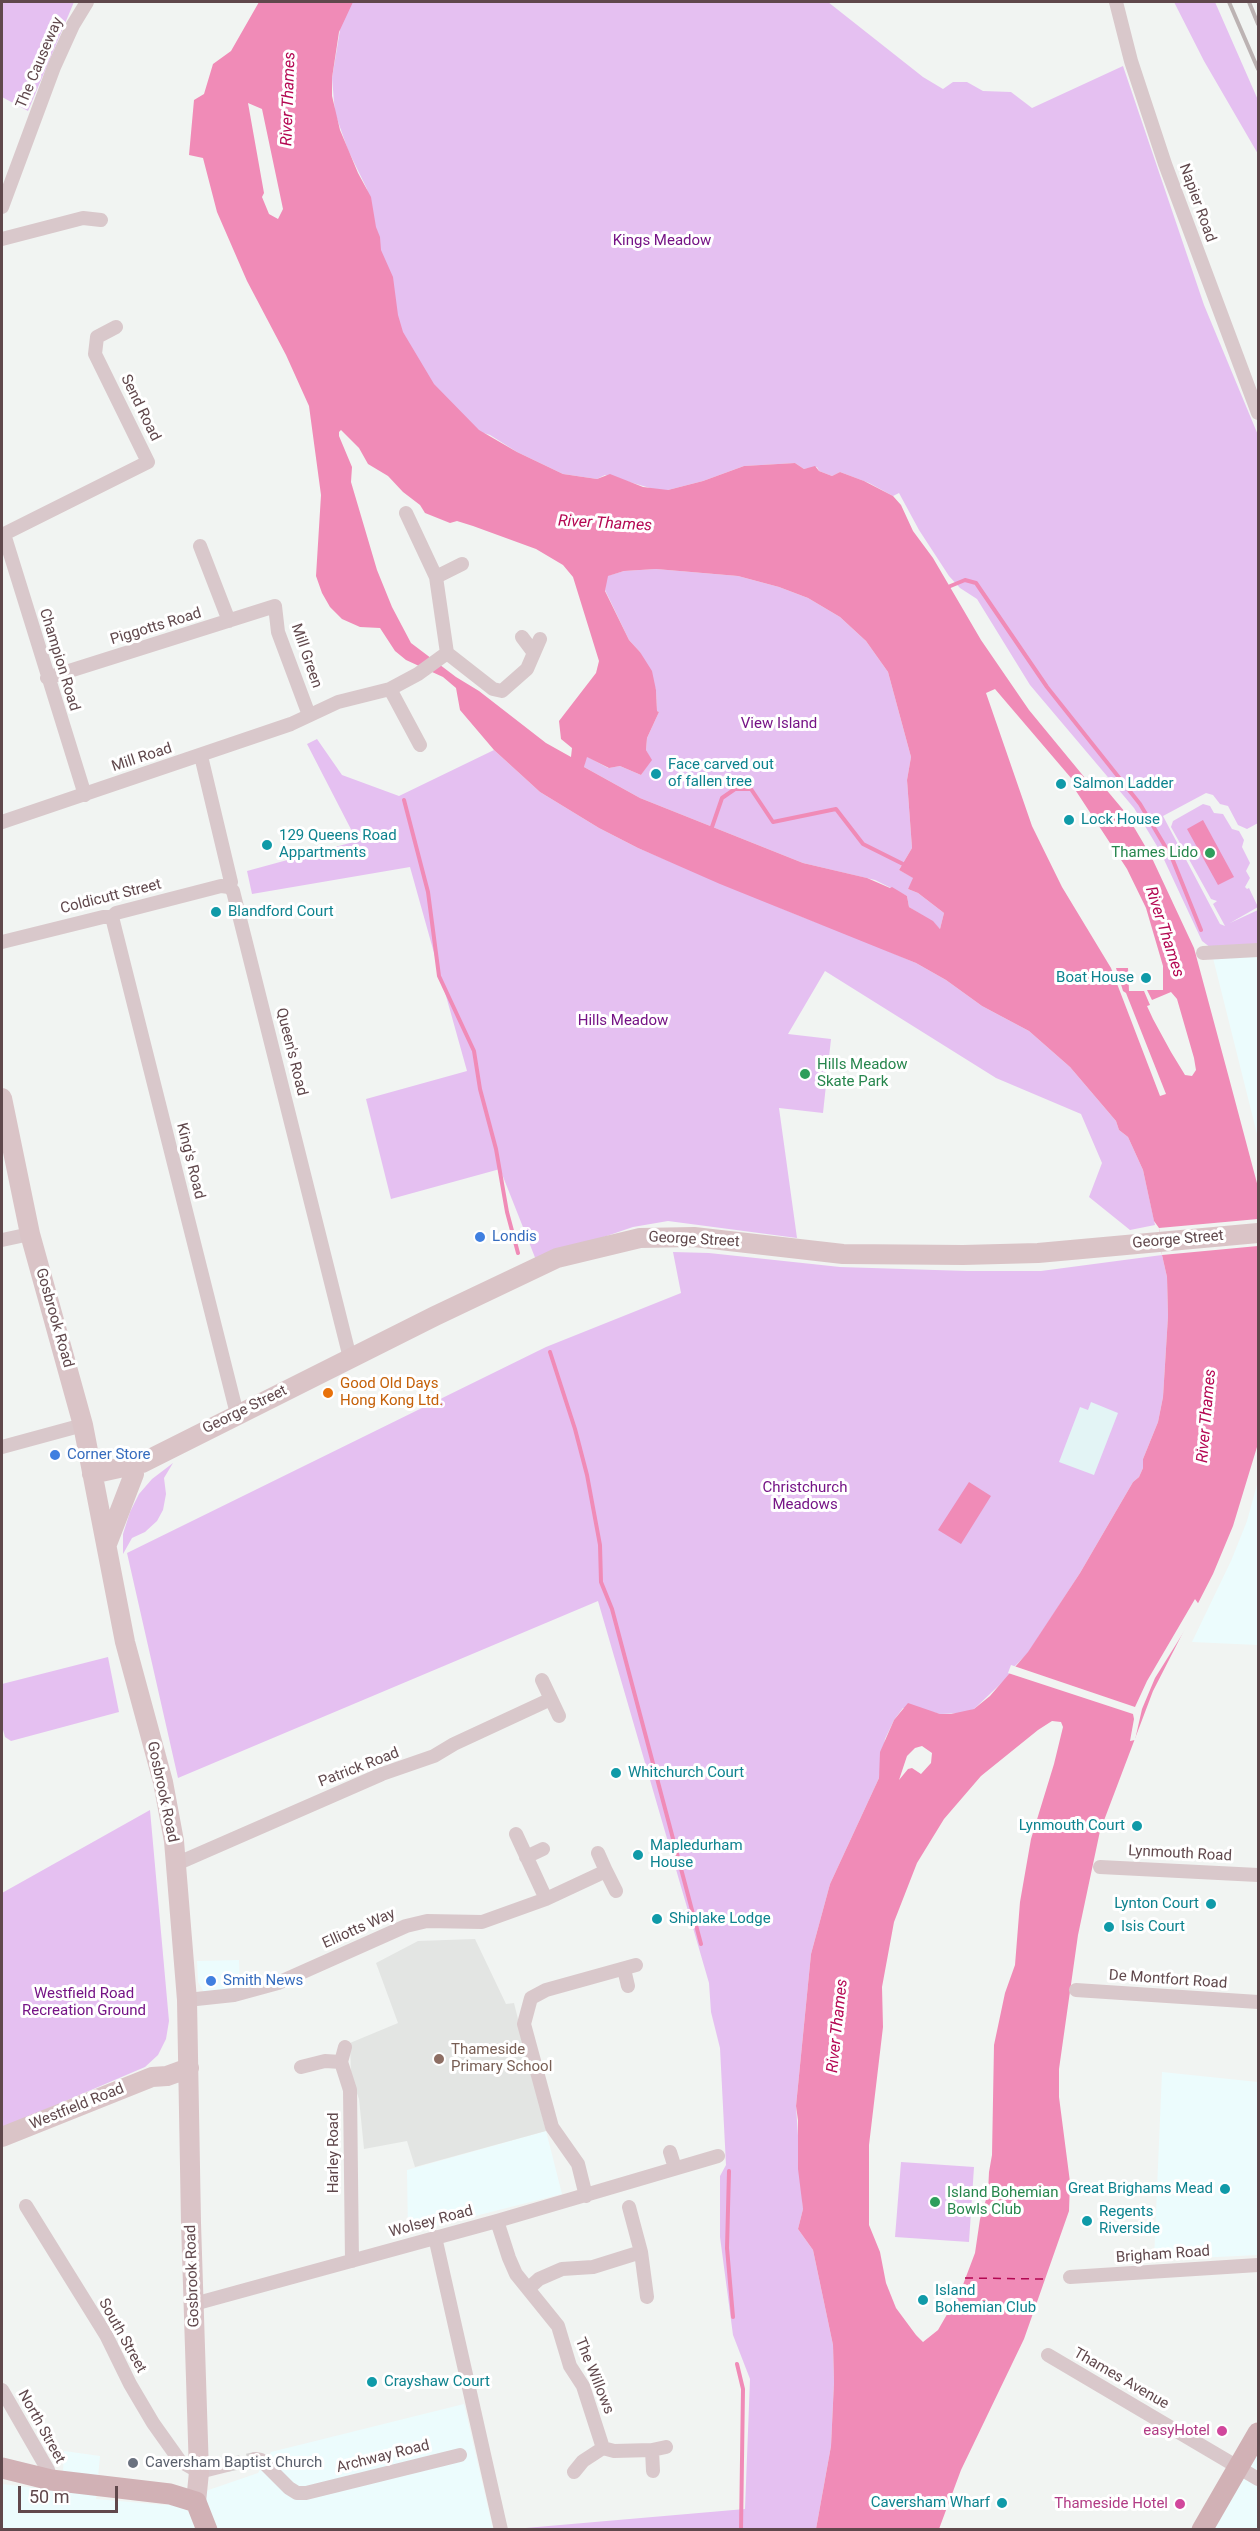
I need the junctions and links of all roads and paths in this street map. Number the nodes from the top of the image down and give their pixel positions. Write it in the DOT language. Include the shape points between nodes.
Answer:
graph roads {
  1 [pos="87,2"];
  2 [pos="1116,2"];
  3 [pos="2,207"];
  4 [pos="101,220"];
  5 [pos="2,238"];
  6 [pos="116,327"];
  7 [pos="1258,413"];
  8 [pos="406,513"];
  9 [pos="3,534"];
  10 [pos="200,546"];
  11 [pos="462,564"];
  12 [pos="436,577"];
  13 [pos="275,606"];
  14 [pos="229,621"];
  15 [pos="522,637"];
  16 [pos="540,639"];
  17 [pos="534,653"];
  18 [pos="443,656"];
  19 [pos="47,678"];
  20 [pos="390,689"];
  21 [pos="309,716"];
  22 [pos="420,745"];
  23 [pos="201,756"];
  24 [pos="85,795"];
  25 [pos="2,822"];
  26 [pos="229,887"];
  27 [pos="112,917"];
  28 [pos="2,942"];
  29 [pos="1258,950"];
  30 [pos="1203,953"];
  31 [pos="2,1098"];
  32 [pos="1258,1233"];
  33 [pos="30,1234"];
  34 [pos="2,1240"];
  35 [pos="350,1358"];
  36 [pos="237,1414"];
  37 [pos="83,1425"];
  38 [pos="2,1447"];
  39 [pos="138,1469"];
  40 [pos="94,1483"];
  41 [pos="107,1544"];
  42 [pos="542,1680"];
  43 [pos="550,1699"];
  44 [pos="559,1716"];
  45 [pos="516,1834"];
  46 [pos="543,1849"];
  47 [pos="598,1853"];
  48 [pos="526,1857"];
  49 [pos="176,1864"];
  50 [pos="1100,1867"];
  51 [pos="606,1871"];
  52 [pos="1258,1875"];
  53 [pos="616,1891"];
  54 [pos="546,1899"];
  55 [pos="628,1986"];
  56 [pos="1076,1990"];
  57 [pos="187,2000"];
  58 [pos="1258,2002"];
  59 [pos="188,2042"];
  60 [pos="345,2047"];
  61 [pos="341,2062"];
  62 [pos="301,2067"];
  63 [pos="189,2068"];
  64 [pos="152,2078"];
  65 [pos="2,2137"];
  66 [pos="670,2152"];
  67 [pos="718,2156"];
  68 [pos="675,2168"];
  69 [pos="586,2196"];
  70 [pos="26,2206"];
  71 [pos="629,2208"];
  72 [pos="497,2221"];
  73 [pos="435,2237"];
  74 [pos="641,2252"];
  75 [pos="352,2261"];
  76 [pos="1258,2265"];
  77 [pos="1070,2277"];
  78 [pos="528,2289"];
  79 [pos="647,2297"];
  80 [pos="194,2304"];
  81 [pos="1048,2355"];
  82 [pos="2,2390"];
  83 [pos="1258,2433"];
  84 [pos="666,2447"];
  85 [pos="603,2448"];
  86 [pos="652,2450"];
  87 [pos="460,2455"];
  88 [pos="255,2459"];
  89 [pos="227,2465"];
  90 [pos="1239,2467"];
  91 [pos="2,2468"];
  92 [pos="653,2470"];
  93 [pos="199,2472"];
  94 [pos="574,2472"];
  95 [pos="1258,2479"];
  96 [pos="51,2480"];
  97 [pos="196,2502"];
  98 [pos="207,2529"];
  99 [pos="501,2529"];
  100 [pos="1202,2529"];
  1 -- 3 [label="street, The Causeway" via="54,67"];
  2 -- 7 [label="street, Napier Road" via="1165,164"];
  4 -- 5 [label="street" via="83,219"];
  6 -- 9 [label="street, Send Road" via="97,337 95,354 148,462"];
  8 -- 12 [label="street"];
  9 -- 19 [label="street, Champion Road"];
  10 -- 14 [label="street"];
  11 -- 12 [label="street"];
  12 -- 18 [label="street"];
  13 -- 14 [label="street, Piggotts Road"];
  13 -- 21 [label="street, Mill Green" via="278,632"];
  14 -- 19 [label="street, Piggotts Road"];
  15 -- 17 [label="street"];
  16 -- 17 [label="street"];
  17 -- 18 [label="street" via="527,669 502,691"];
  18 -- 20 [label="street, Mill Road"];
  19 -- 24 [label="street, Champion Road"];
  20 -- 21 [label="street, Mill Road" via="338,702"];
  20 -- 22 [label="street"];
  21 -- 23 [label="street, Mill Road"];
  23 -- 24 [label="street, Mill Road"];
  23 -- 26 [label="street, Queen's Road" via="231,882"];
  24 -- 25 [label="street, Mill Road"];
  26 -- 27 [label="street, Coldicutt Street"];
  26 -- 35 [label="street, Queen's Road"];
  27 -- 28 [label="street, Coldicutt Street"];
  27 -- 36 [label="street, King's Road"];
  29 -- 30 [label="street"];
  31 -- 33 [label="main road, Gosbrook Road"];
  32 -- 35 [label="main road, George Street" via="1038,1253 939,1255 843,1254 694,1237 640,1238 557,1258"];
  33 -- 34 [label="street"];
  33 -- 37 [label="main road, Gosbrook Road"];
  35 -- 36 [label="main road, George Street"];
  36 -- 39 [label="main road, George Street"];
  37 -- 38 [label="street"];
  37 -- 40 [label="main road, Gosbrook Road"];
  39 -- 40 [label="main road, George Street" via="122,1484"];
  39 -- 41 [label="main road"];
  40 -- 41 [label="main road, Gosbrook Road"];
  41 -- 49 [label="main road, Gosbrook Road" via="127,1652 163,1782"];
  42 -- 43 [label="street"];
  43 -- 44 [label="street"];
  43 -- 49 [label="street, Patrick Road" via="434,1756 382,1774"];
  45 -- 48 [label="street"];
  46 -- 48 [label="street"];
  47 -- 51 [label="street"];
  48 -- 54 [label="street"];
  49 -- 57 [label="main road, Gosbrook Road"];
  50 -- 52 [label="street, Lynmouth Road"];
  51 -- 53 [label="street"];
  51 -- 54 [label="street, Elliotts Way"];
  54 -- 57 [label="street, Elliotts Way" via="482,1923 427,1921 406,1926 278,1983 234,1995"];
  55 -- 69 [label="street" via="630,1967 546,1990 531,1998 524,2024 552,2127 578,2164"];
  56 -- 58 [label="street, De Montfort Road"];
  57 -- 59 [label="main road, Gosbrook Road"];
  59 -- 63 [label="main road, Gosbrook Road"];
  59 -- 64 [label="main road, Westfield Road"];
  60 -- 61 [label="street"];
  61 -- 62 [label="street"];
  61 -- 75 [label="street, Harley Road" via="350,2090"];
  63 -- 64 [label="main road, Westfield Road"];
  63 -- 80 [label="main road, Gosbrook Road"];
  64 -- 65 [label="main road, Westfield Road"];
  66 -- 68 [label="street"];
  67 -- 68 [label="street, Wolsey Road"];
  68 -- 69 [label="street, Wolsey Road"];
  69 -- 72 [label="street, Wolsey Road"];
  70 -- 93 [label="street, South Street" via="106,2335 153,2423 180,2461"];
  71 -- 74 [label="street"];
  72 -- 73 [label="street, Wolsey Road"];
  72 -- 78 [label="street, The Willows" via="509,2258"];
  73 -- 75 [label="street, Wolsey Road"];
  73 -- 99 [label="street"];
  74 -- 78 [label="street" via="593,2267 562,2270 539,2279"];
  74 -- 79 [label="street"];
  75 -- 80 [label="street, Wolsey Road"];
  76 -- 77 [label="street, Brigham Road"];
  78 -- 85 [label="street, The Willows" via="558,2326"];
  80 -- 93 [label="main road, Gosbrook Road"];
  81 -- 90 [label="street, Thames Avenue"];
  82 -- 96 [label="street, North Street"];
  83 -- 90 [label="main road"];
  84 -- 86 [label="street"];
  85 -- 86 [label="street"];
  85 -- 94 [label="street"];
  86 -- 92 [label="street"];
  87 -- 88 [label="street, Archway Road" via="306,2493 289,2488 261,2460"];
  89 -- 93 [label="street"];
  90 -- 95 [label="street, Thames Avenue"];
  90 -- 100 [label="main road"];
  91 -- 96 [label="main road"];
  93 -- 97 [label="main road, Gosbrook Road"];
  96 -- 97 [label="main road" via="170,2494"];
  97 -- 98 [label="main road"];
}
